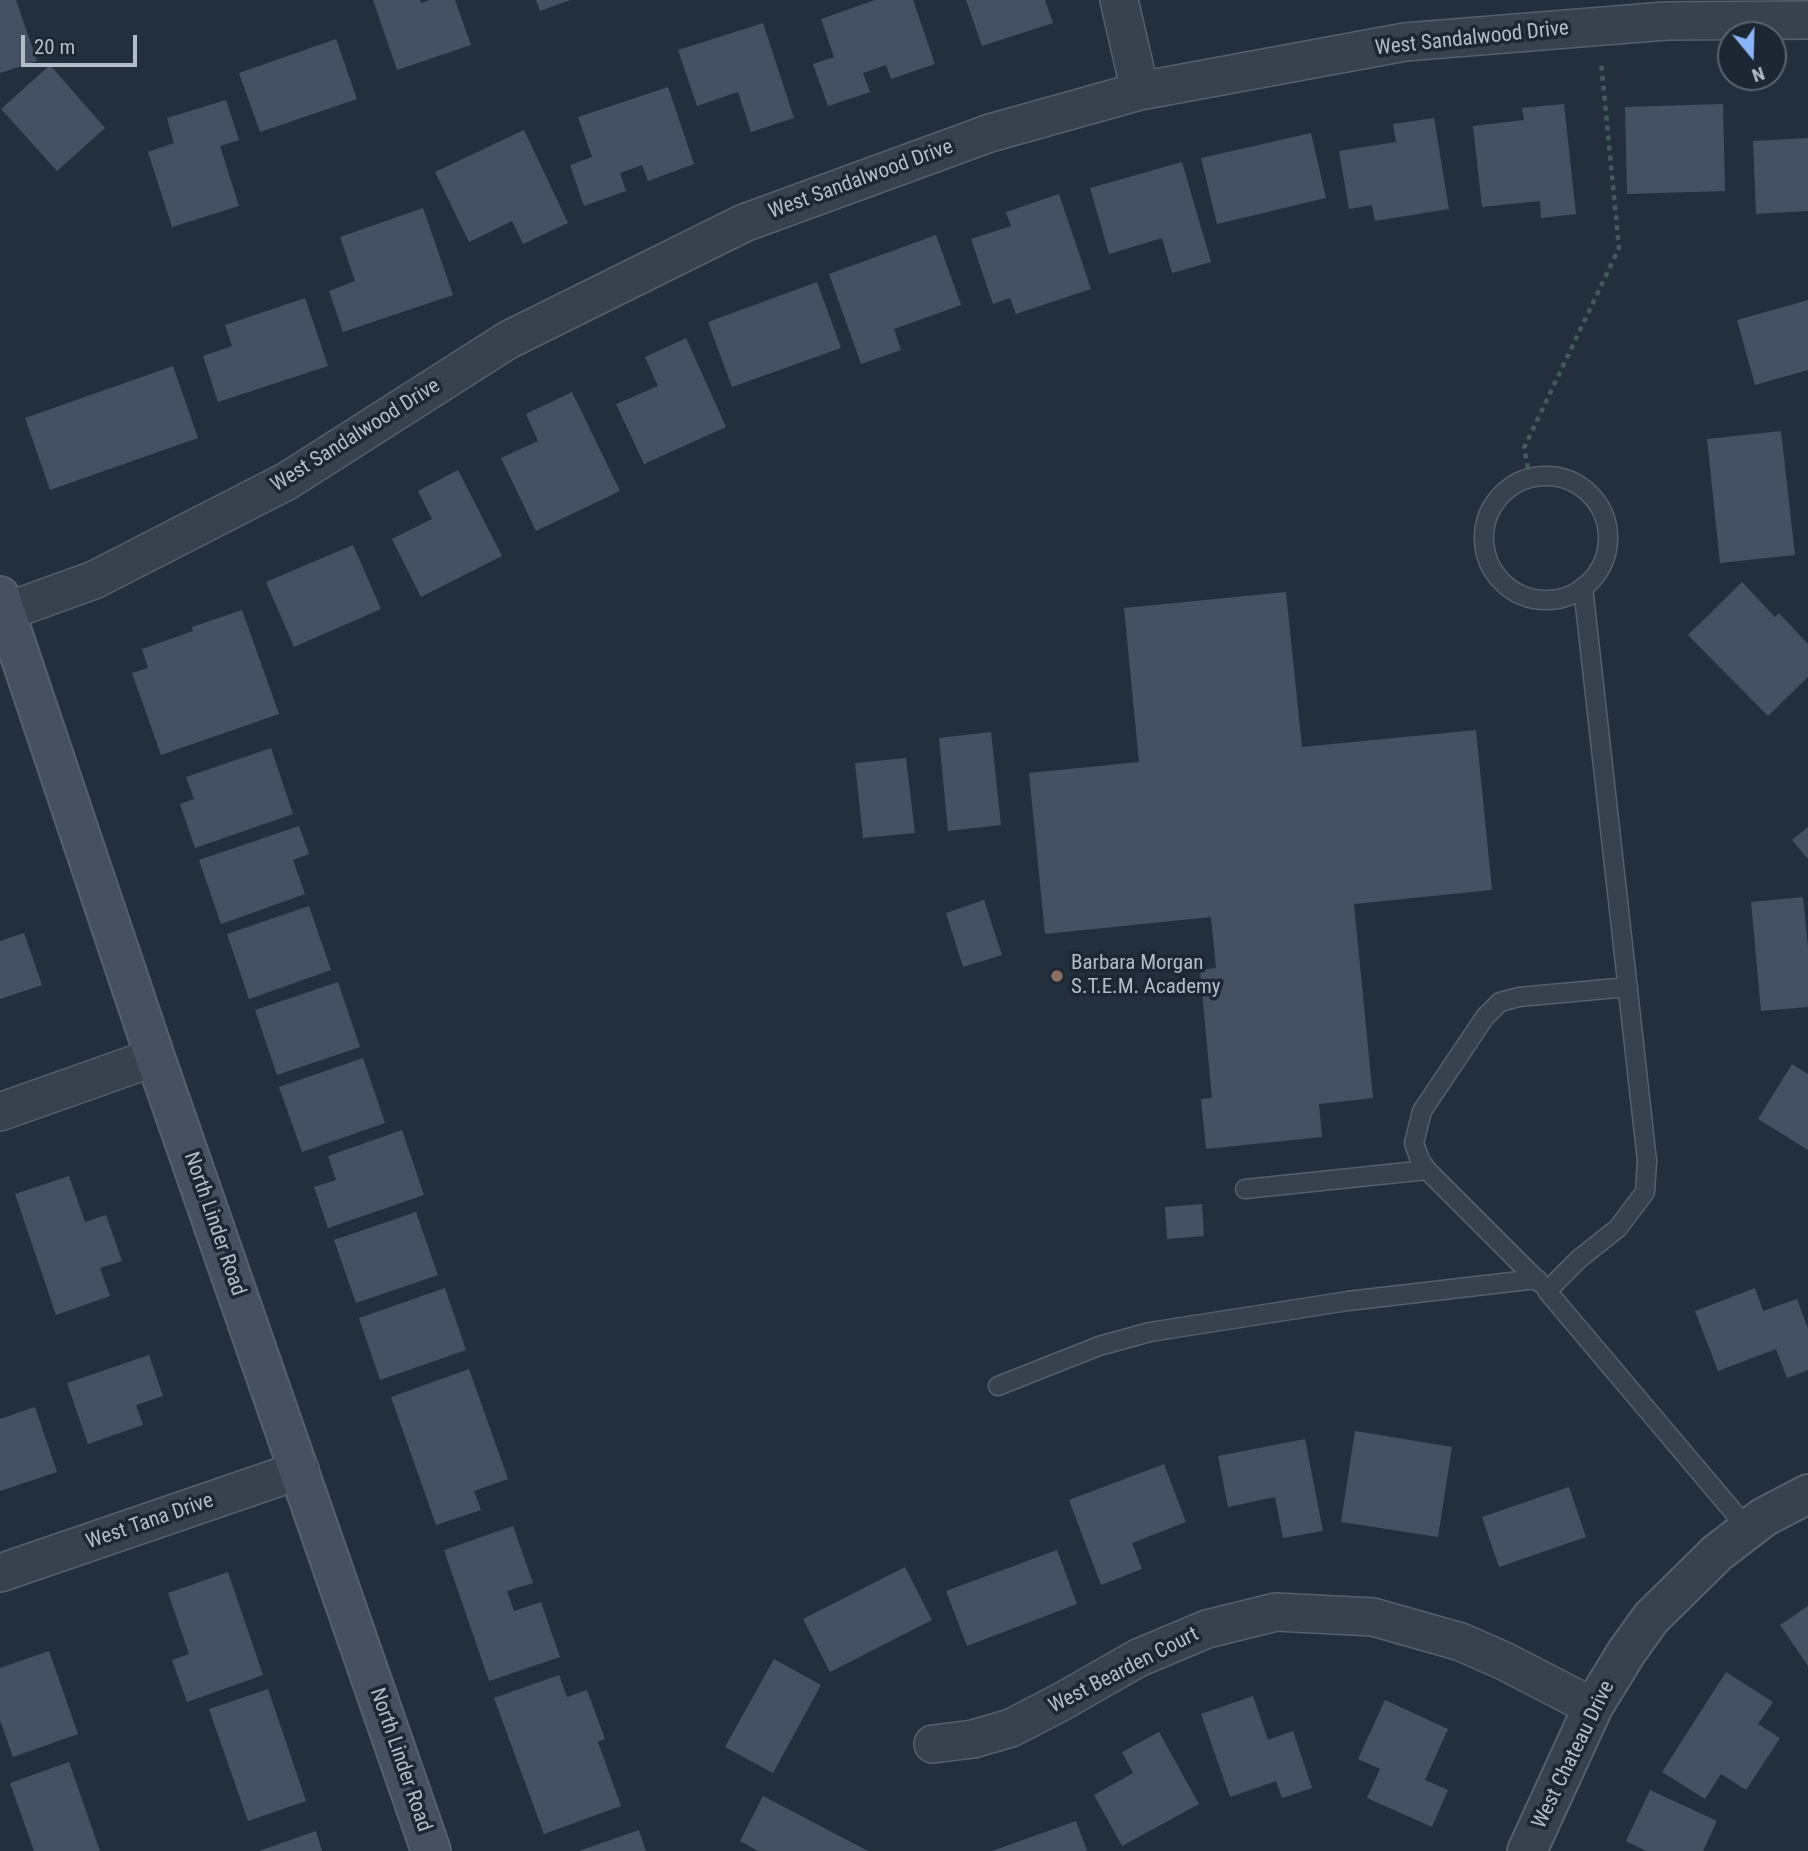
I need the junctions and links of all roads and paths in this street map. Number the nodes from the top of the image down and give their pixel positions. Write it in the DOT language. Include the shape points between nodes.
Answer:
graph roads {
  1 [pos="1119,0"];
  2 [pos="1808,20"];
  3 [pos="1600,55"];
  4 [pos="1140,91"];
  5 [pos="1530,478"];
  6 [pos="1583,587"];
  7 [pos="2,608"];
  8 [pos="1628,987"];
  9 [pos="155,1057"];
  10 [pos="0,1112"];
  11 [pos="1426,1170"];
  12 [pos="1245,1189"];
  13 [pos="1542,1285"];
  14 [pos="998,1386"];
  15 [pos="300,1470"];
  16 [pos="1808,1494"];
  17 [pos="1748,1529"];
  18 [pos="0,1573"];
  19 [pos="1592,1707"];
  20 [pos="933,1744"];
  21 [pos="431,1851"];
  22 [pos="1527,1851"];
  1 -- 4 [label="street"];
  2 -- 4 [label="street, West Sandalwood Drive" via="1666,21 1405,42"];
  3 -- 5 [label="path" via="1619,248 1524,448"];
  4 -- 7 [label="street, West Sandalwood Drive" via="990,133 744,223 508,340 287,481 94,580"];
  5 -- 6 [label="lane" via="1572,481 1589,493 1602,511 1608,531 1606,552 1598,572"];
  5 -- 6 [label="lane" via="1510,487 1487,518 1483,537 1491,566 1509,588 1527,597 1546,600"];
  6 -- 8 [label="lane"];
  7 -- 9 [label="main road, North Linder Road"];
  8 -- 11 [label="lane" via="1500,1002 1485,1017 1423,1111 1414,1143"];
  8 -- 13 [label="lane" via="1647,1161 1645,1192 1618,1228"];
  9 -- 10 [label="street"];
  9 -- 15 [label="main road, North Linder Road"];
  11 -- 12 [label="lane"];
  11 -- 13 [label="lane"];
  13 -- 14 [label="lane" via="1348,1301 1150,1332 1099,1346"];
  13 -- 17 [label="lane"];
  15 -- 18 [label="street, West Tana Drive"];
  15 -- 21 [label="main road, North Linder Road"];
  16 -- 17 [label="street, West Chateau Drive"];
  17 -- 19 [label="street, West Chateau Drive" via="1651,1618"];
  19 -- 20 [label="street, West Bearden Court" via="1461,1642 1373,1616 1276,1612 1207,1629 1149,1653 1011,1728"];
  19 -- 22 [label="street, West Chateau Drive"];
}
